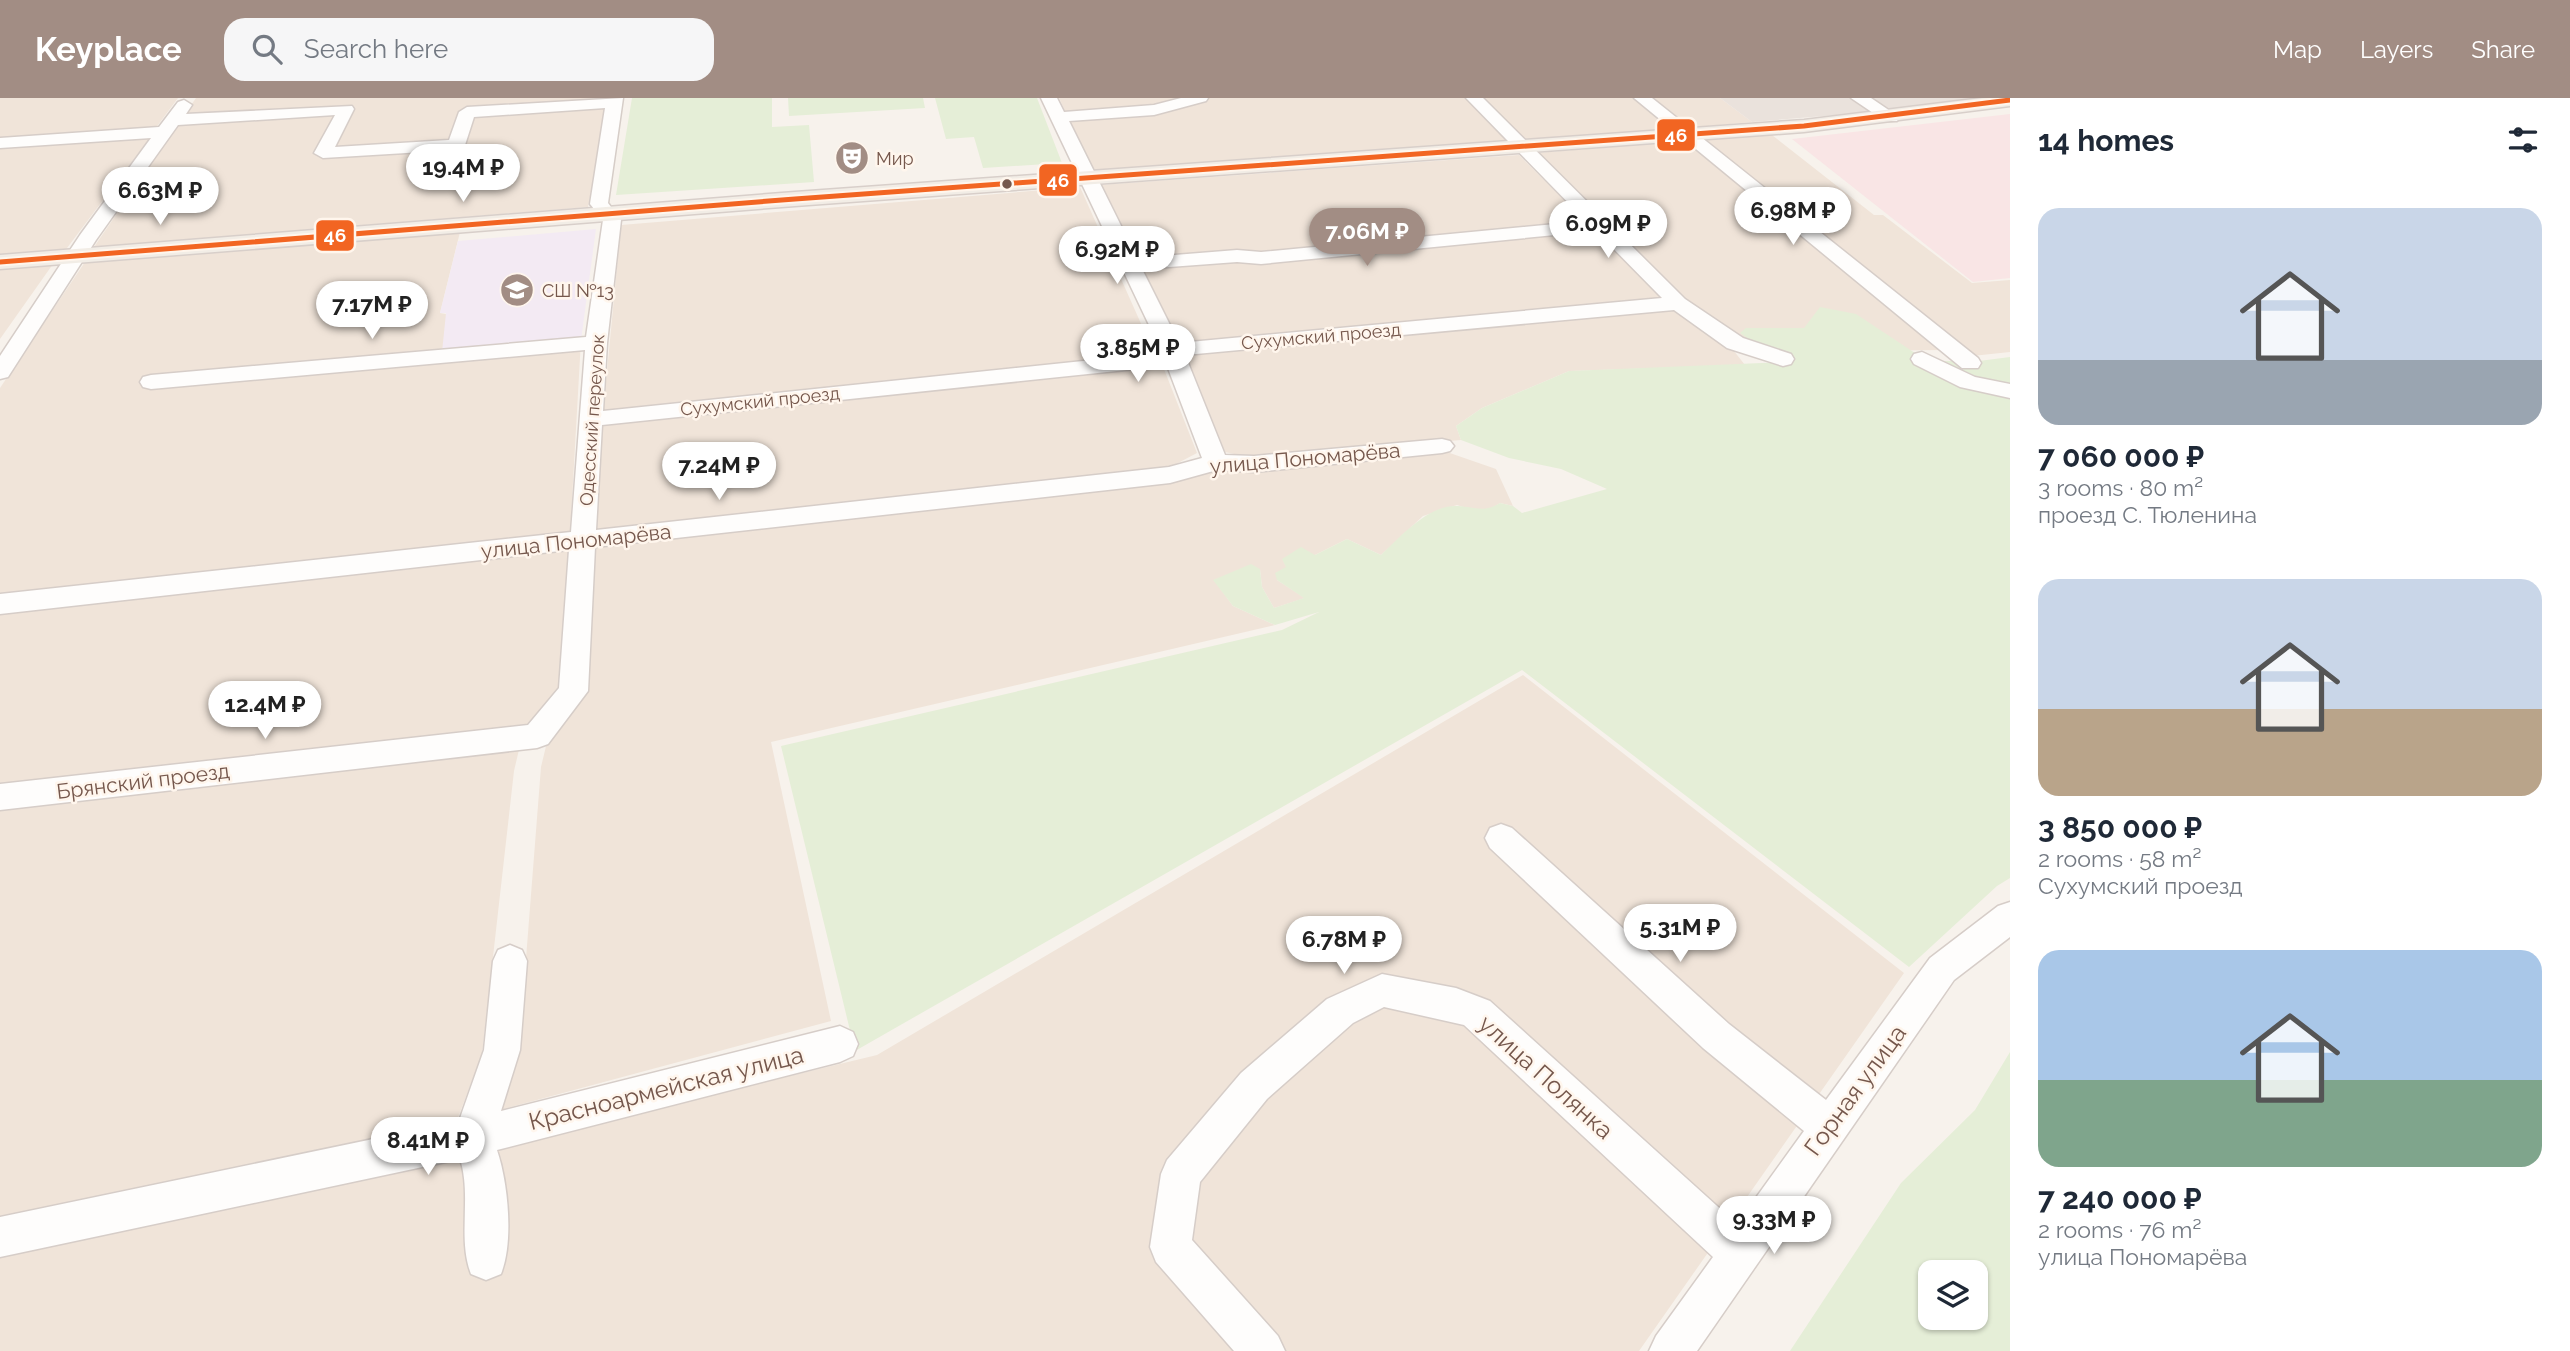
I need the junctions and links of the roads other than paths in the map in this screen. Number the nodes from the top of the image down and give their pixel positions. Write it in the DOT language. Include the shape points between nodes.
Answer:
graph roads {
  1 [pos="188,98"];
  2 [pos="1049,98"];
  3 [pos="1194,98"];
  4 [pos="1200,98"];
  5 [pos="1475,98"];
  6 [pos="1642,98"];
  7 [pos="1859,98"];
  8 [pos="2010,100"];
  9 [pos="615,101"];
  10 [pos="348,103"];
  11 [pos="470,105"];
  12 [pos="1058,117"];
  13 [pos="1891,117"];
  14 [pos="169,126"];
  15 [pos="1688,135"];
  16 [pos="0,143"];
  17 [pos="1523,148"];
  18 [pos="1087,179"];
  19 [pos="606,214"];
  20 [pos="1601,225"];
  21 [pos="76,256"];
  22 [pos="0,262"];
  23 [pos="1129,264"];
  24 [pos="1678,303"];
  25 [pos="596,344"];
  26 [pos="1172,350"];
  27 [pos="1783,359"];
  28 [pos="1922,359"];
  29 [pos="1970,363"];
  30 [pos="0,372"];
  31 [pos="151,382"];
  32 [pos="2010,391"];
  33 [pos="591,418"];
  34 [pos="1442,446"];
  35 [pos="1216,462"];
  36 [pos="583,540"];
  37 [pos="0,604"];
  38 [pos="537,736"];
  39 [pos="0,797"];
  40 [pos="1501,838"];
  41 [pos="2010,917"];
  42 [pos="510,961"];
  43 [pos="840,1044"];
  44 [pos="1829,1127"];
  45 [pos="473,1136"];
  46 [pos="0,1237"];
  47 [pos="1739,1253"];
  48 [pos="486,1259"];
  49 [pos="1264,1351"];
  50 [pos="1671,1351"];
  1 -- 14 [label="street"];
  2 -- 12 [label="street"];
  3 -- 4 [label="street"];
  3 -- 12 [label="street" via="1154,110"];
  5 -- 17 [label="street"];
  6 -- 15 [label="street"];
  7 -- 13 [label="street"];
  8 -- 13 [label="main road"];
  9 -- 11 [label="street"];
  9 -- 19 [label="street, Одесский переулок" via="599,204"];
  10 -- 11 [label="street" via="323,153 456,145"];
  10 -- 14 [label="street"];
  12 -- 18 [label="street"];
  13 -- 15 [label="main road"];
  14 -- 16 [label="street"];
  14 -- 21 [label="street"];
  15 -- 17 [label="main road"];
  15 -- 29 [label="street"];
  17 -- 18 [label="main road"];
  17 -- 20 [label="street"];
  18 -- 19 [label="main road"];
  18 -- 23 [label="street"];
  19 -- 21 [label="main road"];
  19 -- 25 [label="street, Одесский переулок" via="612,220"];
  20 -- 23 [label="street" via="1261,258"];
  20 -- 24 [label="street"];
  21 -- 22 [label="main road"];
  21 -- 30 [label="street"];
  23 -- 26 [label="street"];
  24 -- 26 [label="street, Сухумский проезд"];
  24 -- 27 [label="street" via="1735,344"];
  25 -- 31 [label="street"];
  25 -- 33 [label="street, Одесский переулок"];
  26 -- 33 [label="street, Сухумский проезд" via="1155,360"];
  26 -- 35 [label="street"];
  28 -- 32 [label="street" via="1968,382"];
  33 -- 36 [label="street, Одесский переулок"];
  34 -- 35 [label="street, улица Пономарёва" via="1254,464"];
  35 -- 36 [label="street, улица Пономарёва" via="1170,475"];
  36 -- 37 [label="street, улица Пономарёва"];
  36 -- 38 [label="street, Одесский переулок" via="573,691"];
  38 -- 39 [label="street, Брянский проезд"];
  40 -- 44 [label="street" via="1716,1036"];
  41 -- 44 [label="street, Горная улица" via="1942,969"];
  42 -- 45 [label="street" via="502,1050"];
  43 -- 45 [label="street, Красноармейская улица"];
  44 -- 47 [label="street, Горная улица"];
  45 -- 46 [label="street, Красноармейская улица"];
  45 -- 48 [label="street" via="486,1178"];
  47 -- 49 [label="street, улица Полянка" via="1477,1013 1382,990 1340,1011 1254,1086 1181,1174 1171,1247"];
  47 -- 50 [label="street, Горная улица"];
}
